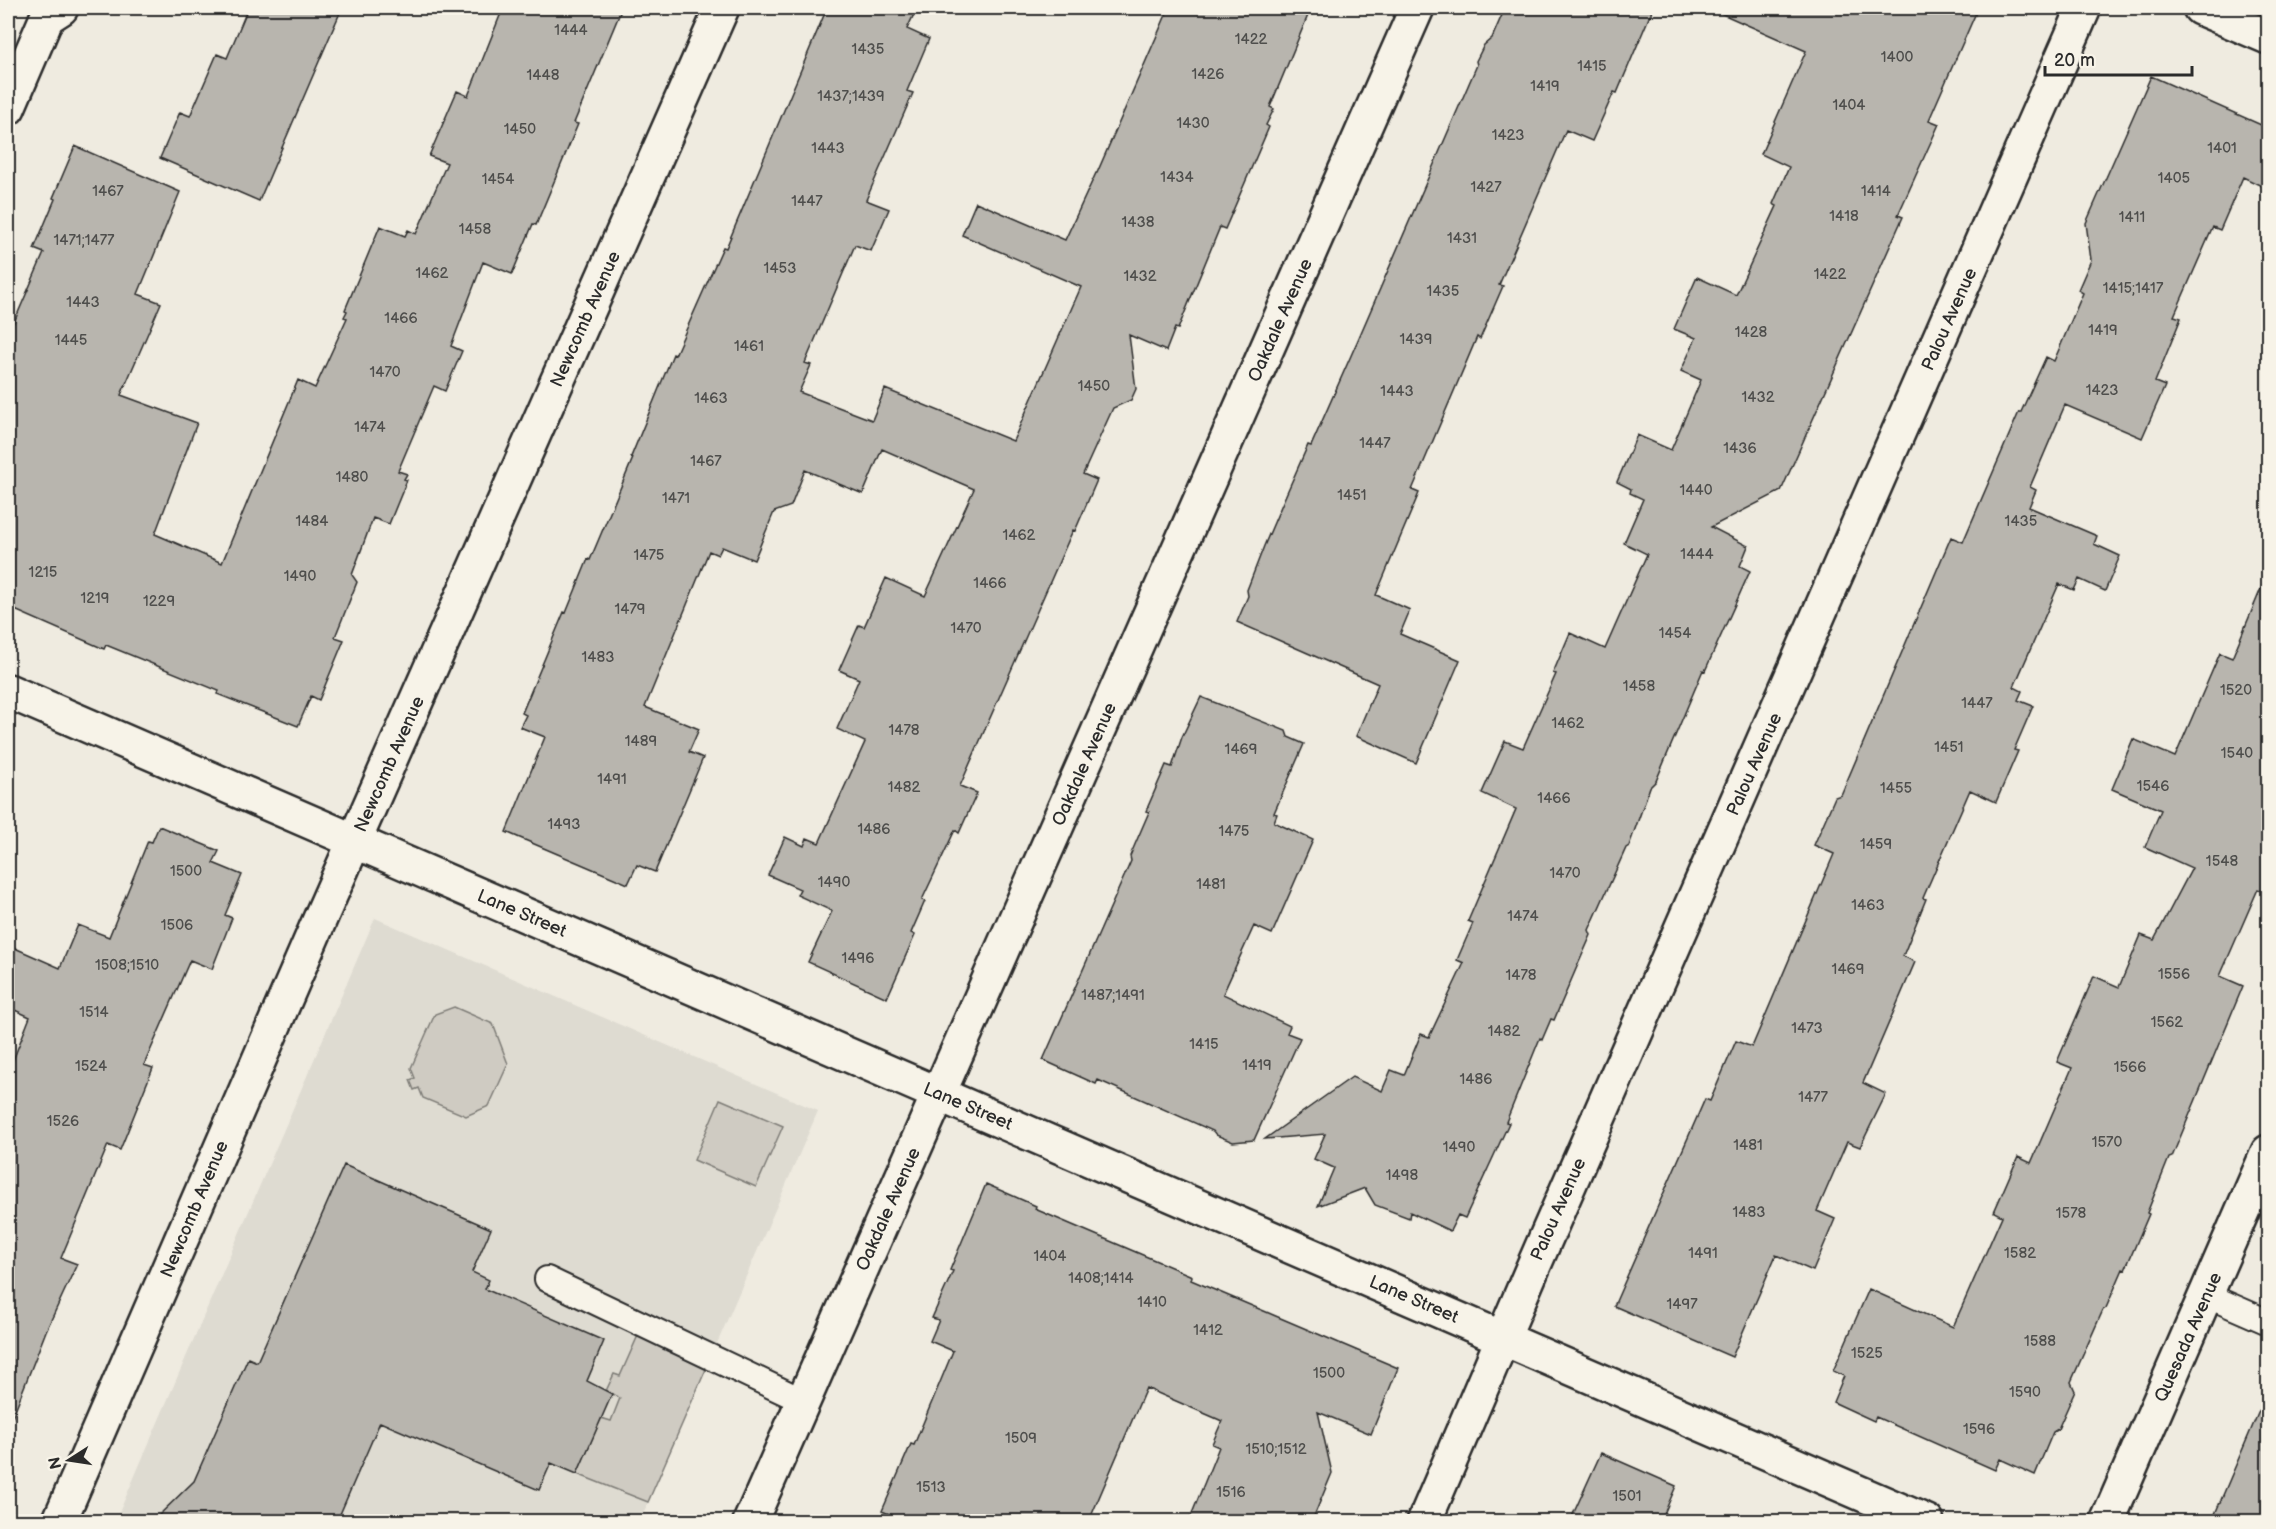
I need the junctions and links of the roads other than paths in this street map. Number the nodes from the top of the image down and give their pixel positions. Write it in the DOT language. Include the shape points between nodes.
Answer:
graph roads {
  1 [pos="61,8"];
  2 [pos="722,8"];
  3 [pos="1417,8"];
  4 [pos="2084,8"];
  5 [pos="2200,8"];
  6 [pos="2268,37"];
  7 [pos="8,108"];
  8 [pos="8,691"];
  9 [pos="355,841"];
  10 [pos="938,1093"];
  11 [pos="2268,1152"];
  12 [pos="547,1279"];
  13 [pos="2206,1295"];
  14 [pos="2268,1322"];
  15 [pos="1502,1337"];
  16 [pos="803,1401"];
  17 [pos="59,1521"];
  18 [pos="750,1521"];
  19 [pos="1424,1521"];
  20 [pos="1928,1521"];
  21 [pos="2107,1521"];
  1 -- 7 [label="street" via="47,16"];
  2 -- 9 [label="street, Newcomb Avenue"];
  3 -- 10 [label="street, Oakdale Avenue"];
  4 -- 15 [label="street, Palou Avenue"];
  5 -- 6 [label="street"];
  8 -- 9 [label="street, Lane Street"];
  9 -- 10 [label="street, Lane Street"];
  9 -- 17 [label="street, Newcomb Avenue"];
  10 -- 15 [label="street, Lane Street"];
  10 -- 16 [label="street, Oakdale Avenue"];
  11 -- 13 [label="street, Quesada Avenue"];
  12 -- 16 [label="lane"];
  13 -- 14 [label="lane"];
  13 -- 21 [label="street, Quesada Avenue"];
  15 -- 19 [label="street, Palou Avenue"];
  15 -- 20 [label="street, Lane Street"];
  16 -- 18 [label="street, Oakdale Avenue"];
}
